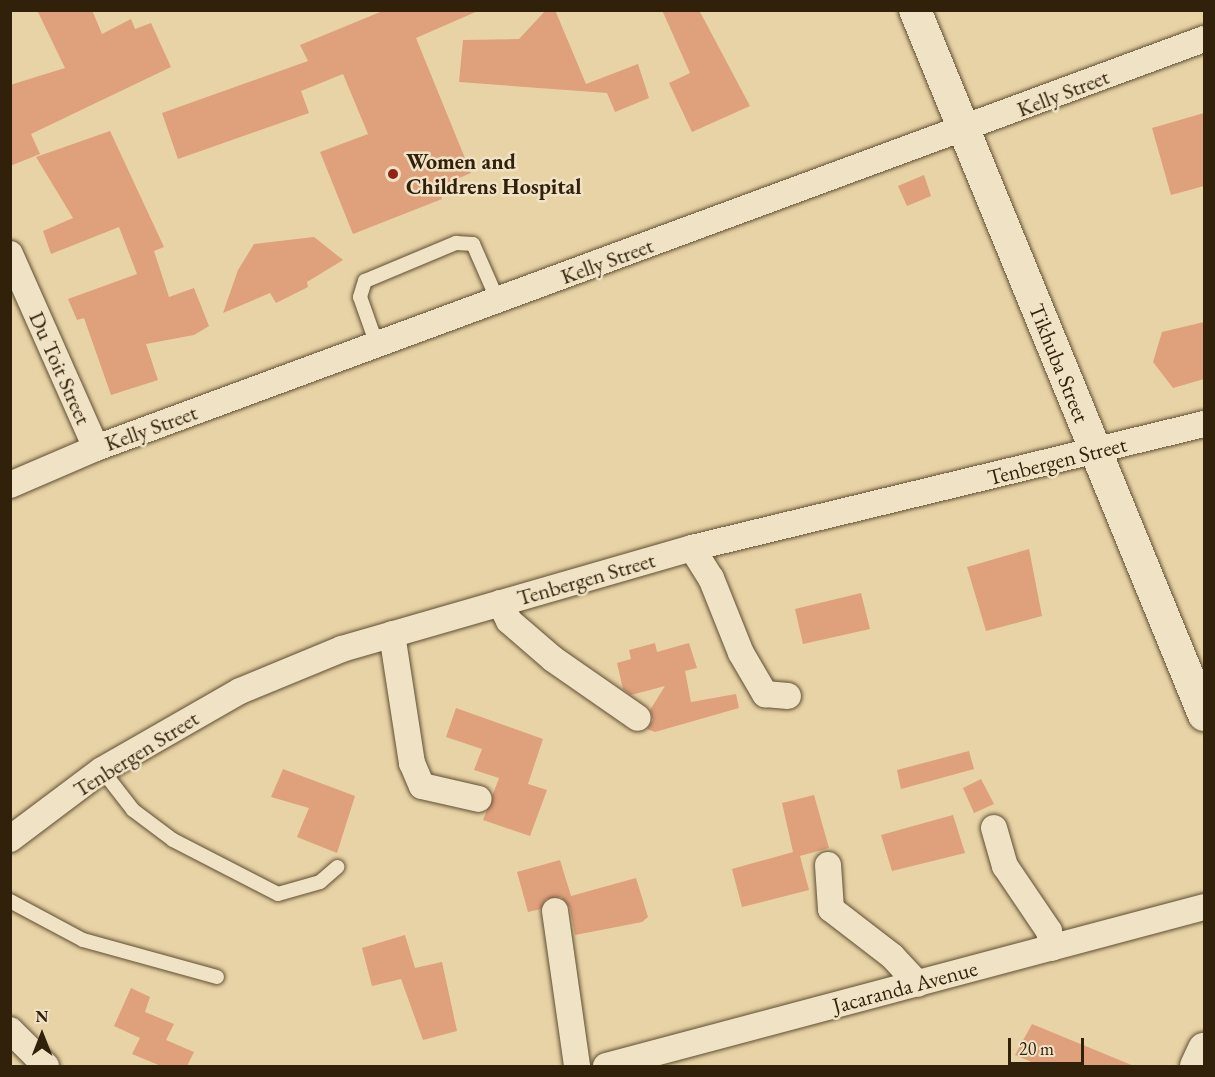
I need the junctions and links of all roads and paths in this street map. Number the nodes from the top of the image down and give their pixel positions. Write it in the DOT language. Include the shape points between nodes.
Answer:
graph roads {
  1 [pos="915,10"];
  2 [pos="1204,39"];
  3 [pos="965,129"];
  4 [pos="10,254"];
  5 [pos="498,301"];
  6 [pos="377,345"];
  7 [pos="1204,424"];
  8 [pos="96,448"];
  9 [pos="1094,452"];
  10 [pos="10,484"];
  11 [pos="692,548"];
  12 [pos="500,603"];
  13 [pos="392,634"];
  14 [pos="789,696"];
  15 [pos="1204,715"];
  16 [pos="639,718"];
  17 [pos="102,770"];
  18 [pos="479,799"];
  19 [pos="994,828"];
  20 [pos="10,839"];
  21 [pos="828,865"];
  22 [pos="337,867"];
  23 [pos="10,901"];
  24 [pos="1204,907"];
  25 [pos="555,911"];
  26 [pos="1052,948"];
  27 [pos="217,977"];
  28 [pos="918,984"];
  29 [pos="10,1030"];
  30 [pos="1204,1049"];
  31 [pos="46,1066"];
  32 [pos="577,1066"];
  33 [pos="606,1066"];
  34 [pos="1196,1066"];
  1 -- 3 [label="street, Tikhuba Street"];
  2 -- 3 [label="street, Kelly Street"];
  3 -- 5 [label="street, Kelly Street"];
  3 -- 9 [label="street, Tikhuba Street"];
  4 -- 8 [label="street, Du Toit Street"];
  5 -- 6 [label="street, Kelly Street"];
  5 -- 6 [label="lane" via="473,244 456,243 365,281 360,297"];
  6 -- 8 [label="street, Kelly Street"];
  7 -- 9 [label="street, Tenbergen Street"];
  8 -- 10 [label="street, Kelly Street"];
  9 -- 11 [label="street, Tenbergen Street"];
  9 -- 15 [label="street, Tikhuba Street"];
  11 -- 12 [label="street, Tenbergen Street"];
  11 -- 14 [label="street" via="711,578 741,653 765,694"];
  12 -- 13 [label="street, Tenbergen Street"];
  12 -- 16 [label="street" via="509,621 553,659"];
  13 -- 17 [label="street, Tenbergen Street" via="342,649 240,691"];
  13 -- 18 [label="street" via="412,763 422,786"];
  17 -- 20 [label="street, Tenbergen Street"];
  17 -- 22 [label="lane" via="133,810 173,840 278,894 320,882"];
  19 -- 26 [label="street" via="1005,866 1049,931"];
  21 -- 28 [label="street" via="831,909 892,956"];
  23 -- 27 [label="lane" via="83,940"];
  24 -- 26 [label="street, Jacaranda Avenue"];
  25 -- 32 [label="street"];
  26 -- 28 [label="street, Jacaranda Avenue"];
  28 -- 33 [label="street, Jacaranda Avenue"];
  29 -- 31 [label="street"];
  30 -- 34 [label="street"];
}
